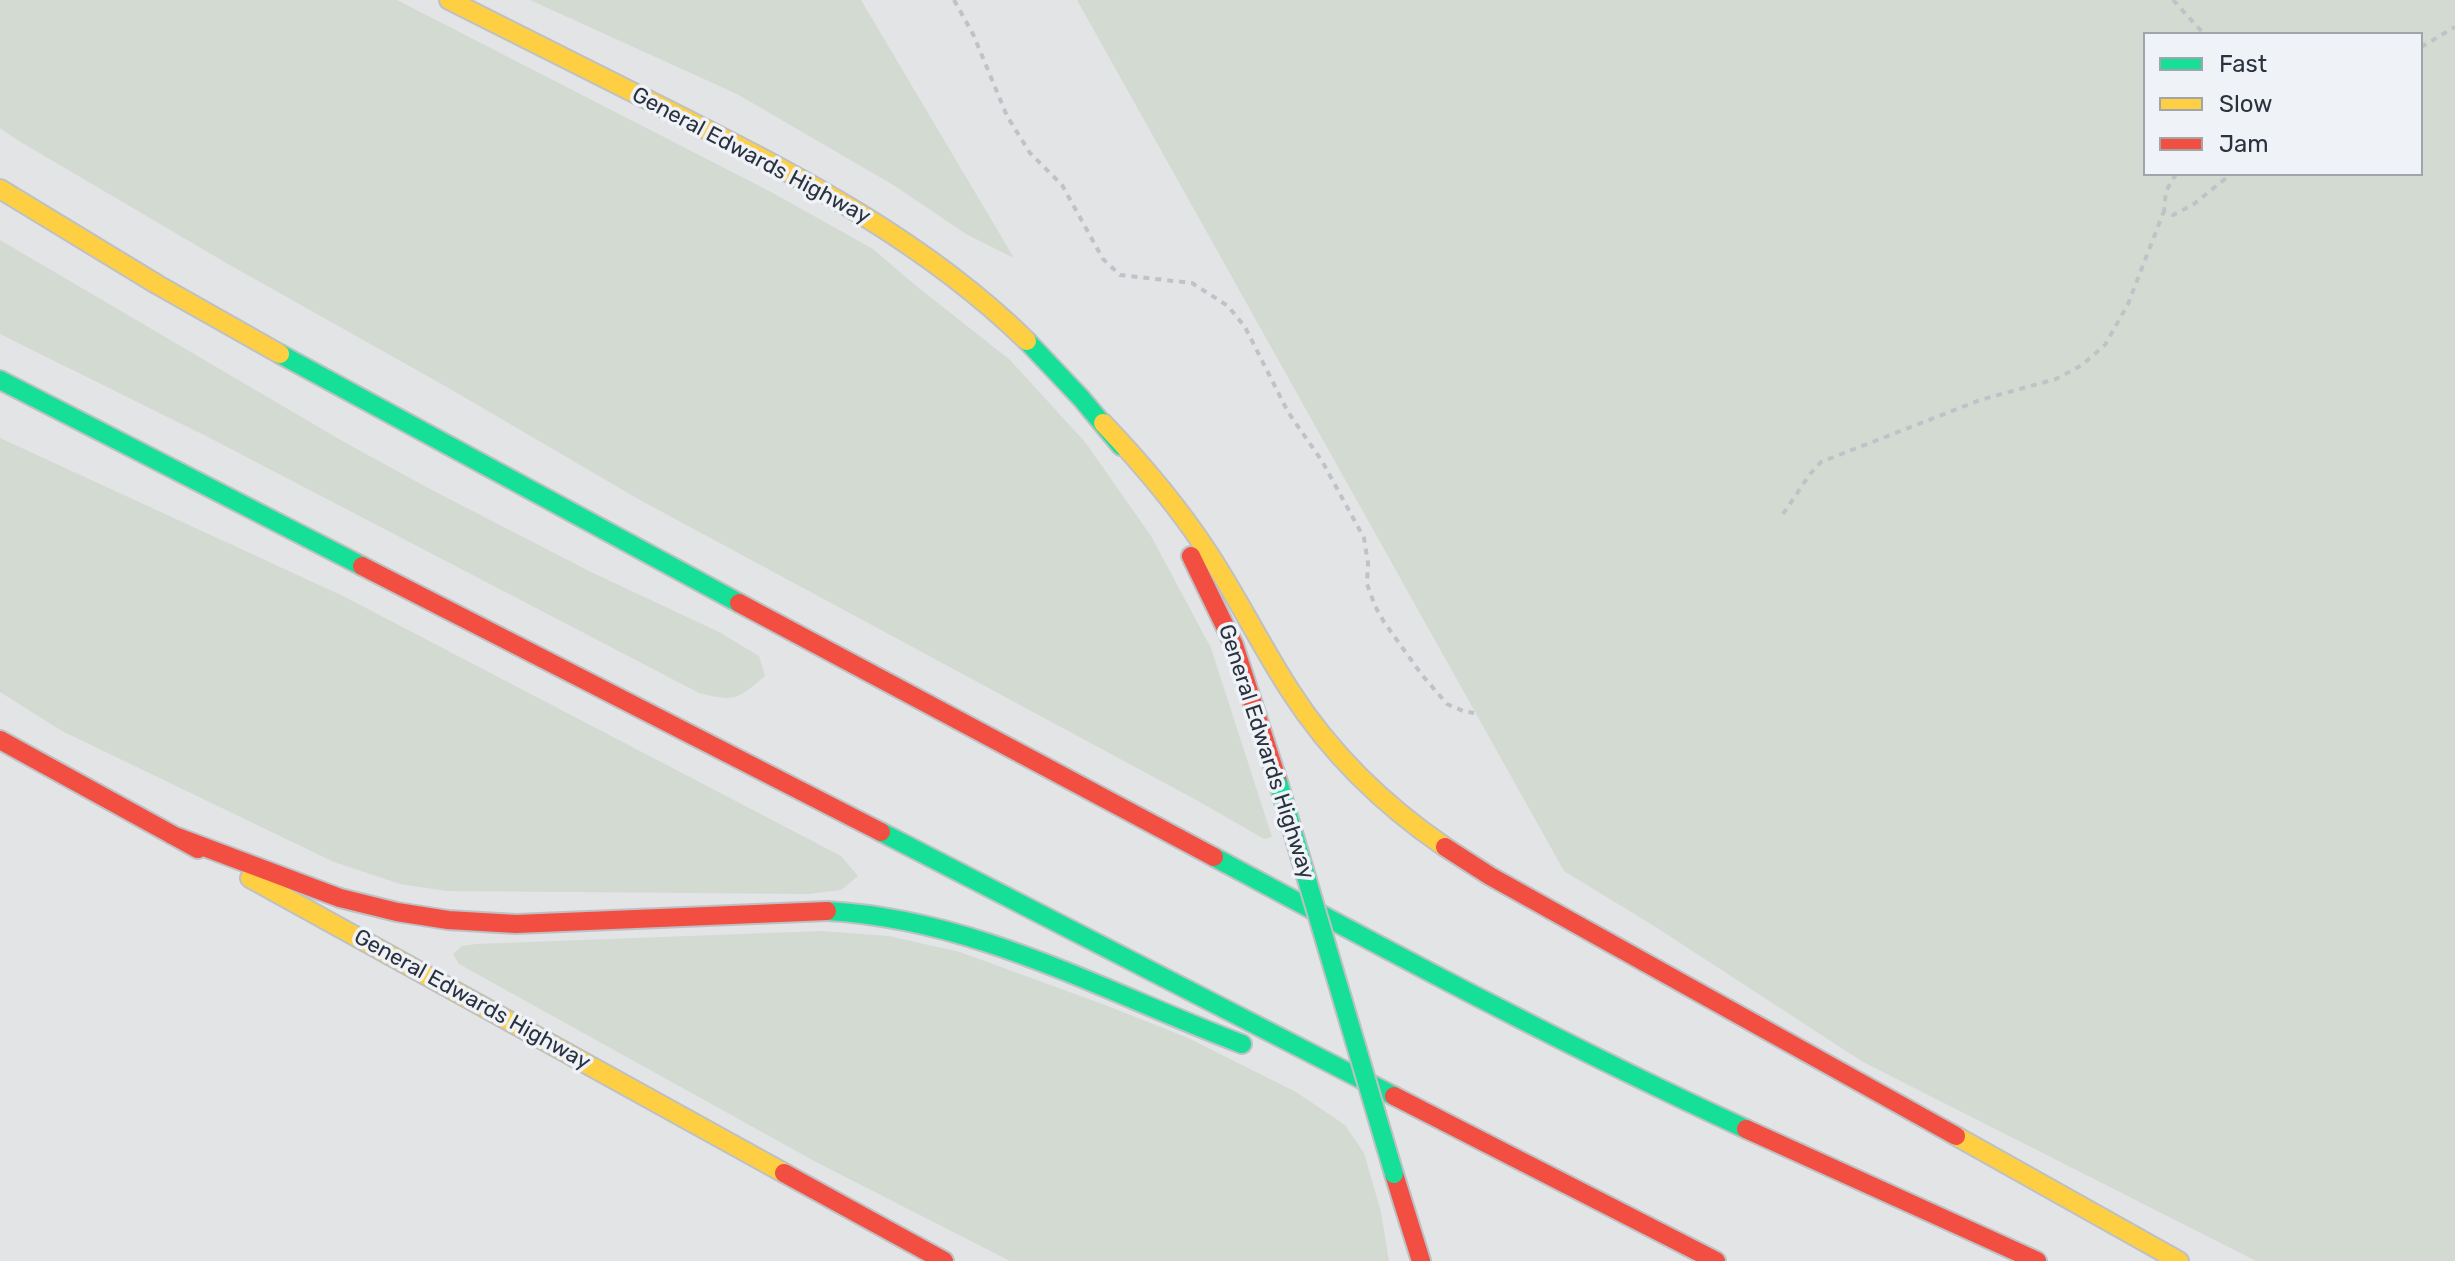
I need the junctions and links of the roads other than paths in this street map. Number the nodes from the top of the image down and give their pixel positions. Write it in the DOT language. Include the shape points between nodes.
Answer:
graph roads {
  1 [pos="449,0"];
  2 [pos="0,189"];
  3 [pos="0,380"];
  4 [pos="1103,423"];
  5 [pos="0,740"];
  6 [pos="172,835"];
  7 [pos="1398,1098"];
  8 [pos="1420,1259"];
  9 [pos="944,1261"];
  10 [pos="1716,1261"];
  11 [pos="2037,1261"];
  12 [pos="2179,1261"];
  1 -- 4 [label="main road, General Edwards Highway" via="786,170 880,225 992,308"];
  2 -- 11 [label="main road" via="362,401 1402,958 1685,1101"];
  3 -- 7 [label="main road"];
  4 -- 8 [label="main road, General Edwards Highway, bridge" via="1168,515 1209,590 1248,683"];
  4 -- 12 [label="main road" via="1189,524 1318,730 1362,779 1422,832 1480,870"];
  5 -- 6 [label="main road, General Edwards Highway"];
  6 -- 7 [label="main road" via="328,894 448,920 533,923 803,910 930,925 1029,957 1223,1037"];
  6 -- 9 [label="main road, General Edwards Highway"];
  7 -- 10 [label="main road"];
}
